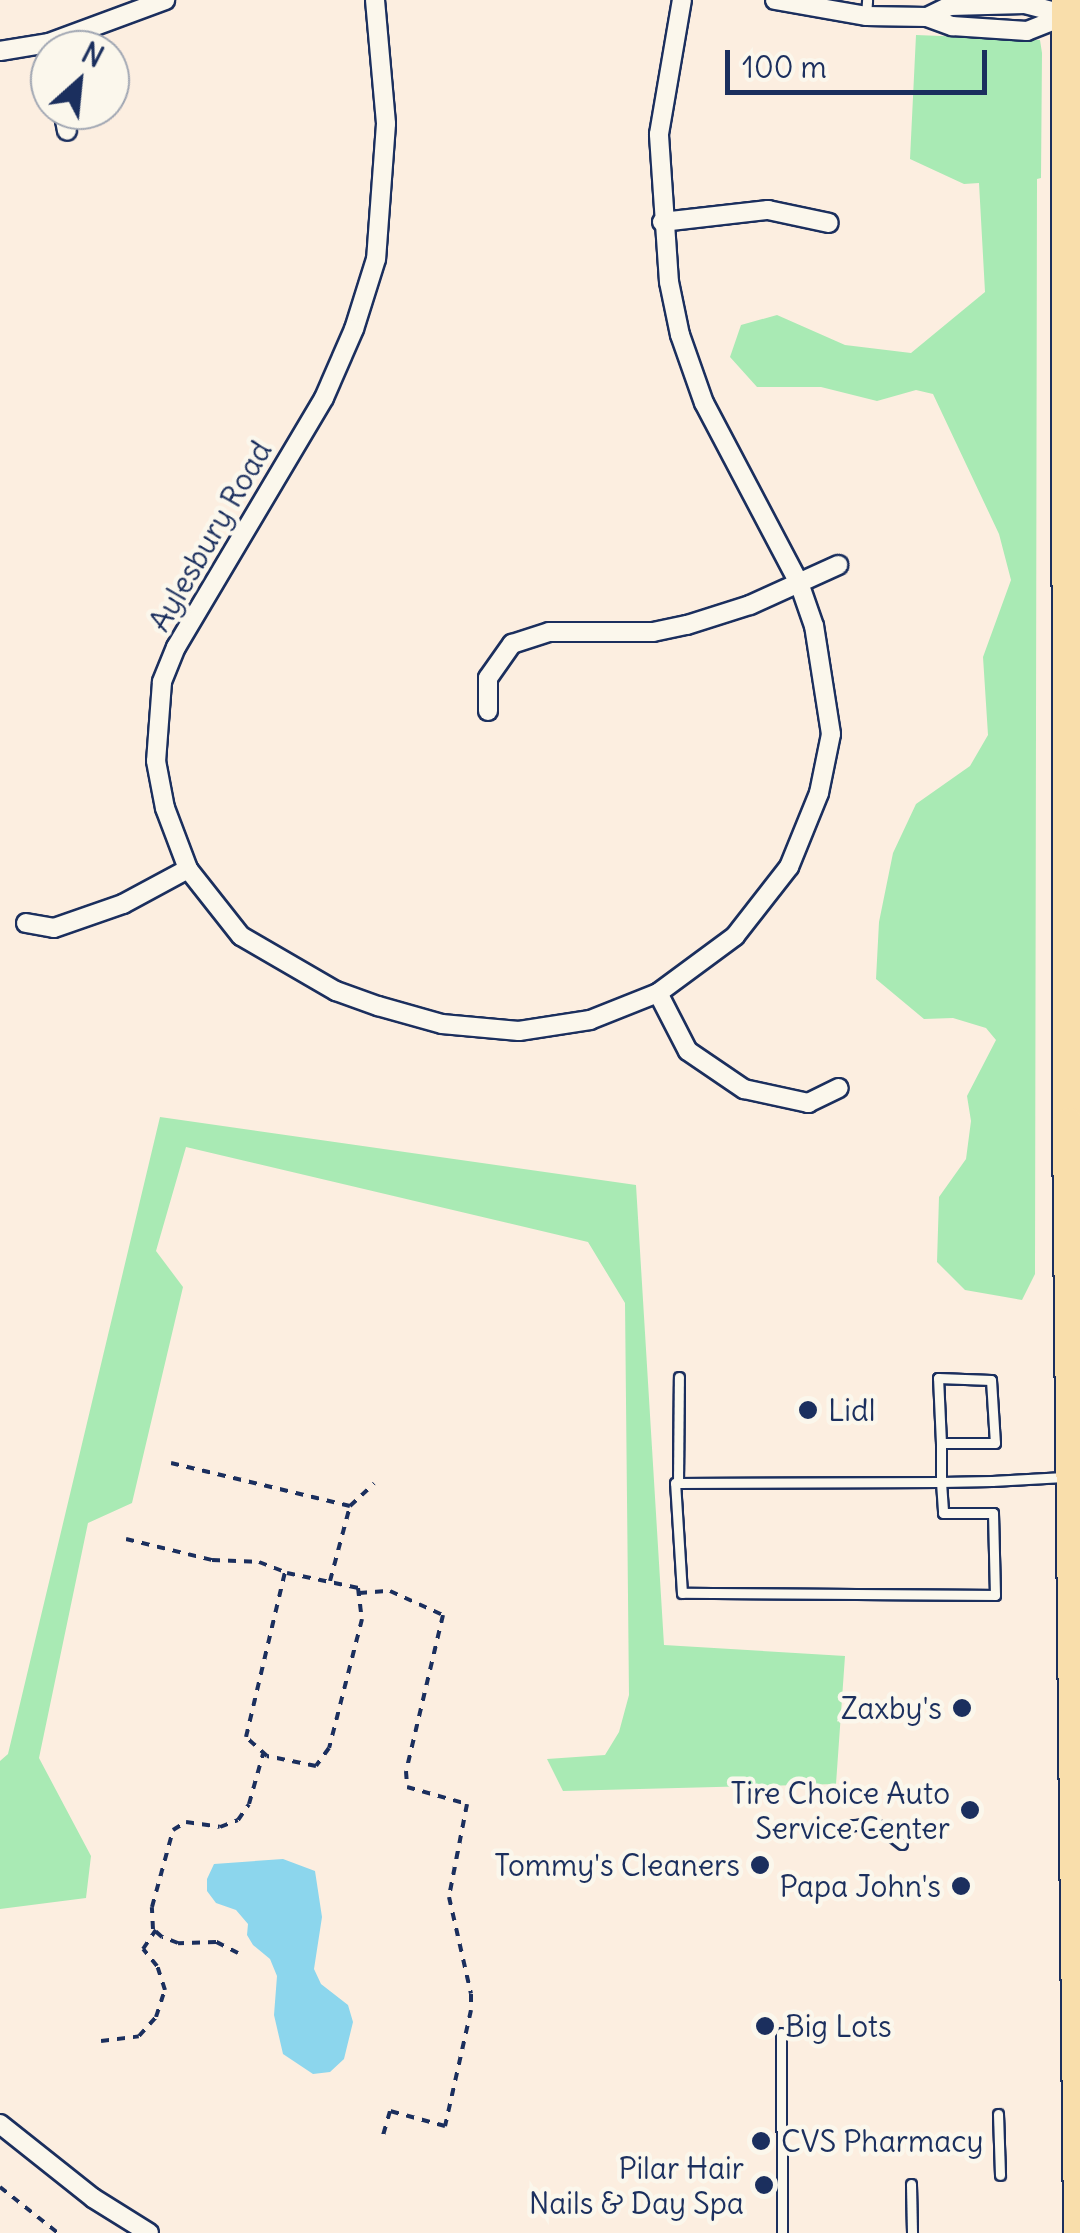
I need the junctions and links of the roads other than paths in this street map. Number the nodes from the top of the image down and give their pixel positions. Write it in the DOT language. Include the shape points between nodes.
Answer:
graph roads {
  1 [pos="165,0"];
  2 [pos="375,0"];
  3 [pos="682,0"];
  4 [pos="776,0"];
  5 [pos="866,8"];
  6 [pos="1071,10"];
  7 [pos="90,30"];
  8 [pos="30,48"];
  9 [pos="0,51"];
  10 [pos="1072,172"];
  11 [pos="662,222"];
  12 [pos="829,222"];
  13 [pos="838,565"];
  14 [pos="798,583"];
  15 [pos="1073,589"];
  16 [pos="1074,692"];
  17 [pos="488,711"];
  18 [pos="188,869"];
  19 [pos="1074,915"];
  20 [pos="26,923"];
  21 [pos="658,994"];
  22 [pos="839,1088"];
  23 [pos="1074,1211"];
  24 [pos="1075,1265"];
  25 [pos="1075,1322"];
  26 [pos="679,1378"];
  27 [pos="941,1443"];
  28 [pos="1076,1477"];
  29 [pos="941,1482"];
  30 [pos="678,1483"];
  31 [pos="846,1826"];
  32 [pos="902,1844"];
  33 [pos="780,2033"];
  34 [pos="998,2114"];
  35 [pos="0,2124"];
  36 [pos="1000,2176"];
  37 [pos="911,2184"];
  38 [pos="149,2233"];
  39 [pos="782,2233"];
  40 [pos="912,2233"];
  41 [pos="1079,2233"];
  1 -- 7 [label="street"];
  2 -- 18 [label="street, Aylesbury Road" via="386,124 376,260 324,398 198,604 162,682 156,761"];
  3 -- 11 [label="street, Aylesbury Road" via="659,134"];
  4 -- 5 [label="street"];
  5 -- 6 [label="street" via="927,17 950,6"];
  6 -- 10 [label="main road"];
  8 -- 9 [label="street"];
  10 -- 15 [label="main road"];
  11 -- 12 [label="street" via="768,210"];
  11 -- 14 [label="street, Aylesbury Road" via="680,334 704,403"];
  13 -- 14 [label="street"];
  14 -- 17 [label="street" via="688,625 654,632 549,632 512,644 488,678"];
  14 -- 21 [label="street, Aylesbury Road" via="814,626 830,734 819,793 788,867 734,936"];
  15 -- 16 [label="main road"];
  16 -- 19 [label="main road"];
  18 -- 20 [label="street" via="122,904 54,928"];
  18 -- 21 [label="street, Aylesbury Road" via="241,936 287,966 336,991 442,1024 536,1028 590,1020"];
  19 -- 23 [label="main road"];
  21 -- 22 [label="street" via="688,1051 744,1089 808,1102"];
  23 -- 24 [label="main road"];
  24 -- 25 [label="main road"];
  25 -- 28 [label="main road"];
  26 -- 30 [label="lane"];
  27 -- 27 [label="lane" via="995,1444 991,1380 938,1378"];
  27 -- 29 [label="lane"];
  28 -- 29 [label="lane"];
  28 -- 41 [label="main road"];
  29 -- 30 [label="lane"];
  29 -- 30 [label="lane" via="943,1513 992,1513 995,1595 682,1594"];
  31 -- 32 [label="lane" via="875,1824"];
  33 -- 39 [label="lane"];
  34 -- 36 [label="lane"];
  35 -- 38 [label="street"];
  37 -- 40 [label="lane"];
}
